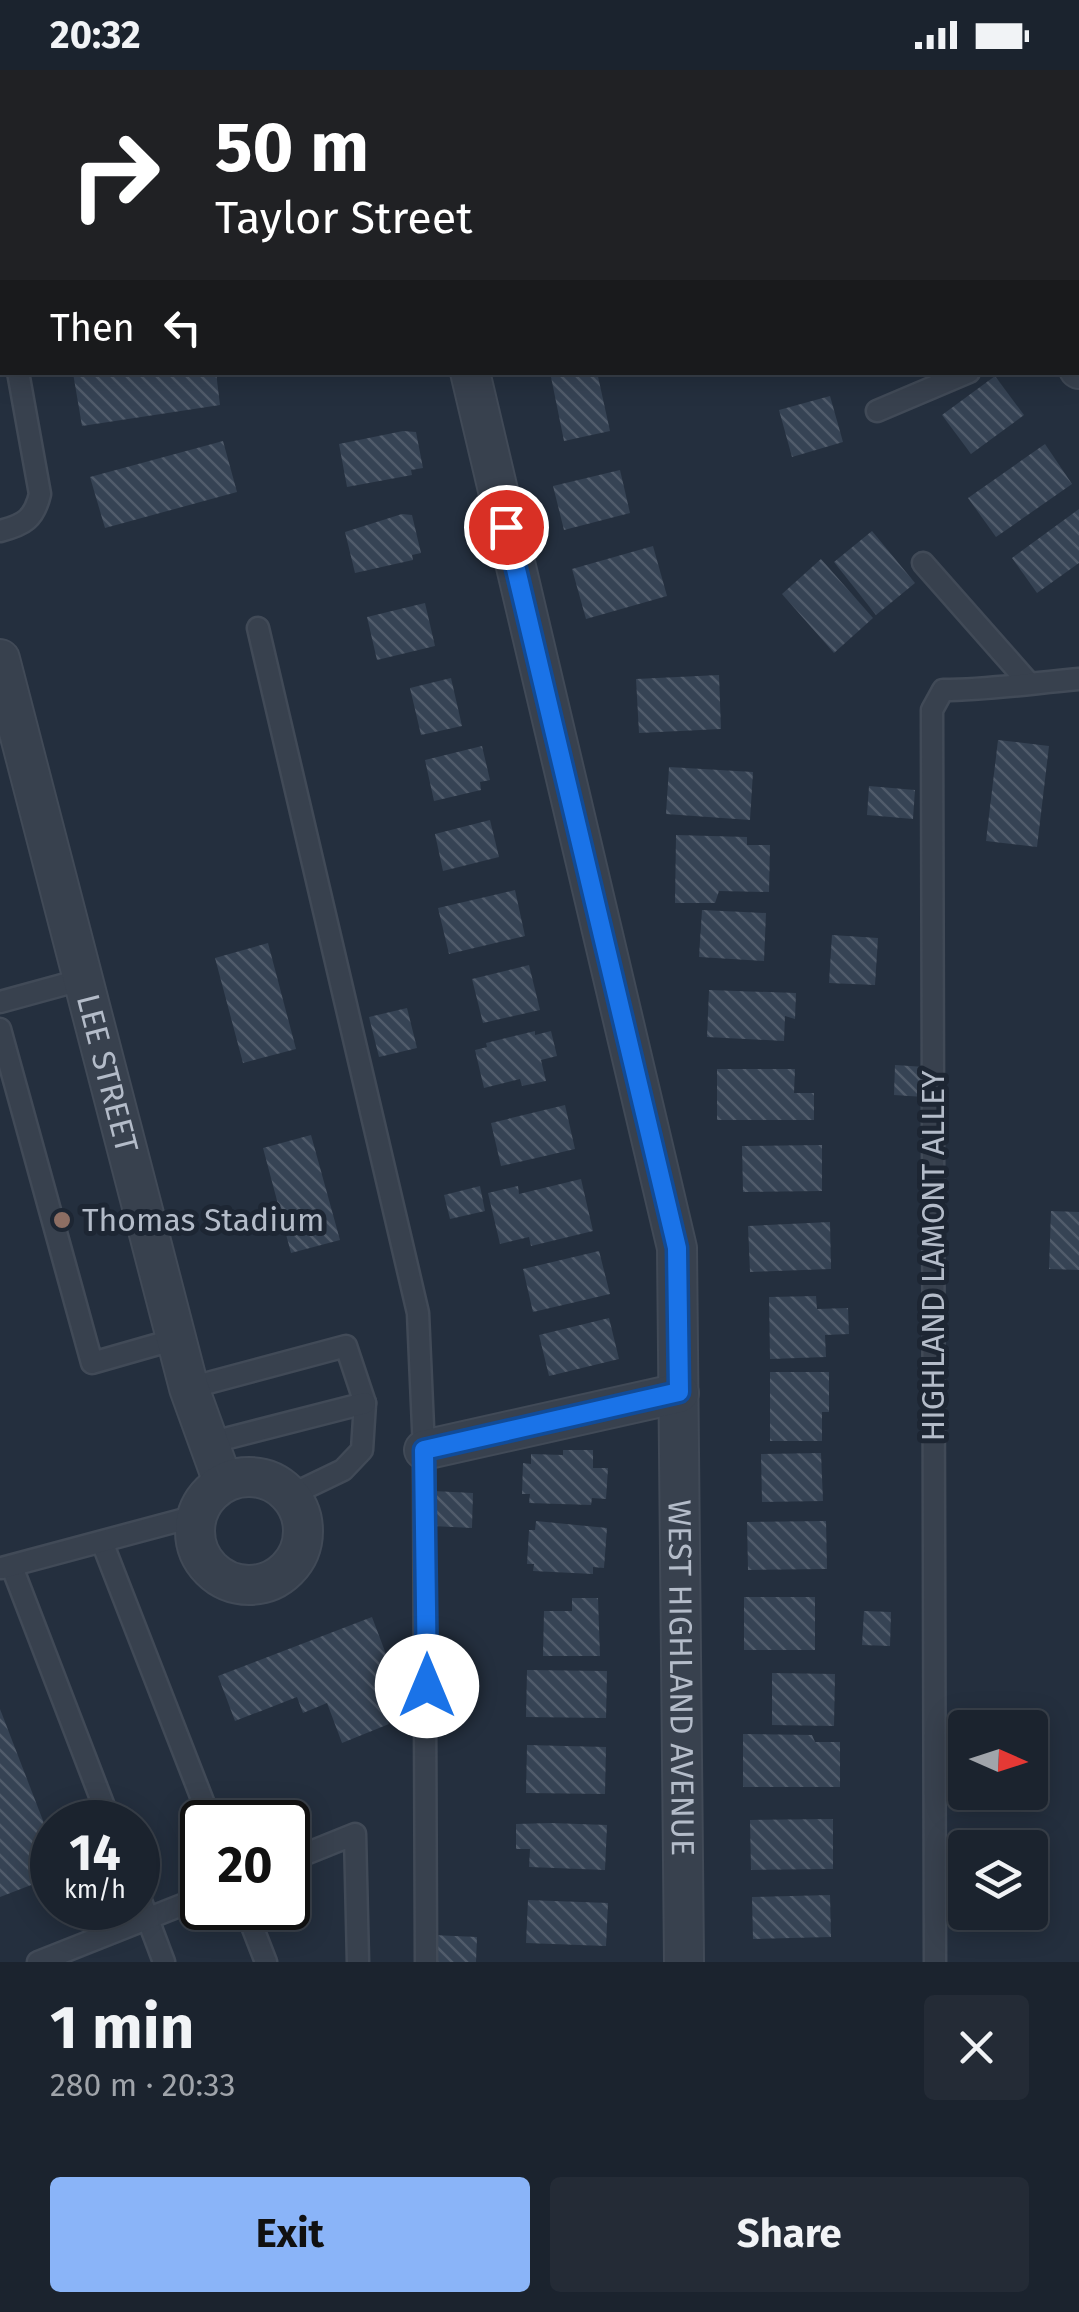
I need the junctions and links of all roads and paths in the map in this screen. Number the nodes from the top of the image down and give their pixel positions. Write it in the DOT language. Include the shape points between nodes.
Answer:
graph roads {
  1 [pos="19,375"];
  2 [pos="471,375"];
  3 [pos="962,375"];
  4 [pos="877,411"];
  5 [pos="0,531"];
  6 [pos="924,564"];
  7 [pos="258,628"];
  8 [pos="0,658"];
  9 [pos="1079,679"];
  10 [pos="1028,682"];
  11 [pos="84,979"];
  12 [pos="0,1002"];
  13 [pos="0,1029"];
  14 [pos="176,1339"];
  15 [pos="188,1388"];
  16 [pos="679,1392"];
  17 [pos="365,1404"];
  18 [pos="208,1443"];
  19 [pos="424,1450"];
  20 [pos="223,1482"];
  21 [pos="291,1495"];
  22 [pos="196,1516"];
  23 [pos="102,1542"];
  24 [pos="6,1568"];
  25 [pos="101,1800"];
  26 [pos="203,1800"];
  27 [pos="310,1852"];
  28 [pos="122,1930"];
  29 [pos="152,1930"];
  30 [pos="254,1930"];
  31 [pos="38,1962"];
  32 [pos="164,1962"];
  33 [pos="266,1962"];
  34 [pos="358,1962"];
  35 [pos="426,1962"];
  36 [pos="684,1962"];
  37 [pos="936,1962"];
  1 -- 5 [label="lane" via="40,494 36,512 22,526"];
  2 -- 16 [label="street, WEST HIGHLAND AVENUE" via="677,1248"];
  3 -- 4 [label="lane"];
  6 -- 10 [label="lane"];
  7 -- 19 [label="lane" via="418,1313"];
  8 -- 11 [label="street, LEE STREET"];
  9 -- 10 [label="lane, HIGHLAND LAMONT ALLEY"];
  10 -- 37 [label="lane, HIGHLAND LAMONT ALLEY" via="1000,690 943,690 932,710 929,742"];
  11 -- 12 [label="lane"];
  11 -- 14 [label="street, LEE STREET"];
  13 -- 14 [label="lane" via="92,1363"];
  14 -- 15 [label="street, LEE STREET"];
  15 -- 17 [label="lane" via="346,1346"];
  15 -- 18 [label="street, LEE STREET"];
  16 -- 19 [label="street"];
  16 -- 36 [label="street, WEST HIGHLAND AVENUE"];
  17 -- 18 [label="lane"];
  17 -- 21 [label="lane" via="364,1444 353,1463"];
  18 -- 20 [label="street, LEE STREET"];
  19 -- 35 [label="lane"];
  20 -- 21 [label="street" via="271,1480"];
  20 -- 22 [label="street"];
  21 -- 22 [label="street" via="300,1512 301,1548 292,1565 260,1585 242,1586 209,1569 198,1553"];
  22 -- 23 [label="lane"];
  23 -- 24 [label="lane"];
  23 -- 26 [label="lane"];
  24 -- 25 [label="lane"];
  27 -- 34 [label="lane" via="355,1834"];
  28 -- 31 [label="lane"];
  29 -- 32 [label="lane"];
  30 -- 33 [label="lane"];
}
